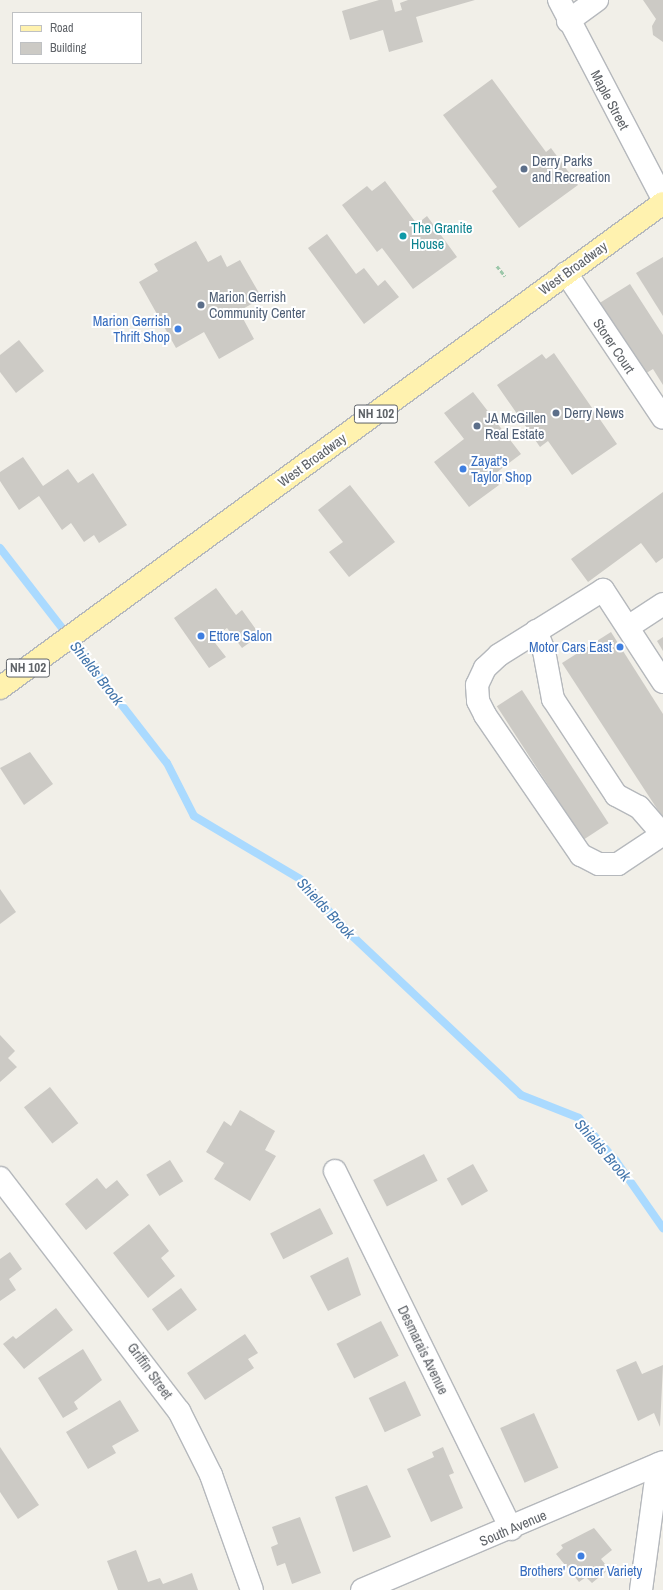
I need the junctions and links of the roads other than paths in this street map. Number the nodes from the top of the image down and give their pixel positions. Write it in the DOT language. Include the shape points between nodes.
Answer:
graph roads {
  1 [pos="559,0"];
  2 [pos="597,0"];
  3 [pos="568,21"];
  4 [pos="663,199"];
  5 [pos="663,203"];
  6 [pos="566,273"];
  7 [pos="663,418"];
  8 [pos="663,604"];
  9 [pos="628,627"];
  10 [pos="536,630"];
  11 [pos="663,682"];
  12 [pos="0,688"];
  13 [pos="663,835"];
  14 [pos="335,1171"];
  15 [pos="0,1178"];
  16 [pos="660,1463"];
  17 [pos="511,1529"];
  18 [pos="252,1590"];
  19 [pos="362,1590"];
  20 [pos="641,1590"];
  1 -- 3 [label="street, Maple Street"];
  2 -- 3 [label="street"];
  3 -- 4 [label="street, Maple Street"];
  5 -- 6 [label="main road, West Broadway / NH 102"];
  6 -- 7 [label="street, Storer Court"];
  6 -- 12 [label="main road, West Broadway / NH 102"];
  8 -- 9 [label="street"];
  9 -- 10 [label="street" via="603,590"];
  9 -- 11 [label="street"];
  10 -- 13 [label="street" via="544,650 553,699 616,795 639,807"];
  10 -- 13 [label="street" via="484,668 477,685 478,701 484,716 581,855 599,864 618,864"];
  14 -- 17 [label="street, Desmarais Avenue"];
  15 -- 18 [label="street, Griffin Street" via="120,1330 179,1411 211,1475"];
  16 -- 17 [label="street, South Avenue"];
  16 -- 20 [label="street"];
  17 -- 19 [label="street, South Avenue"];
}
